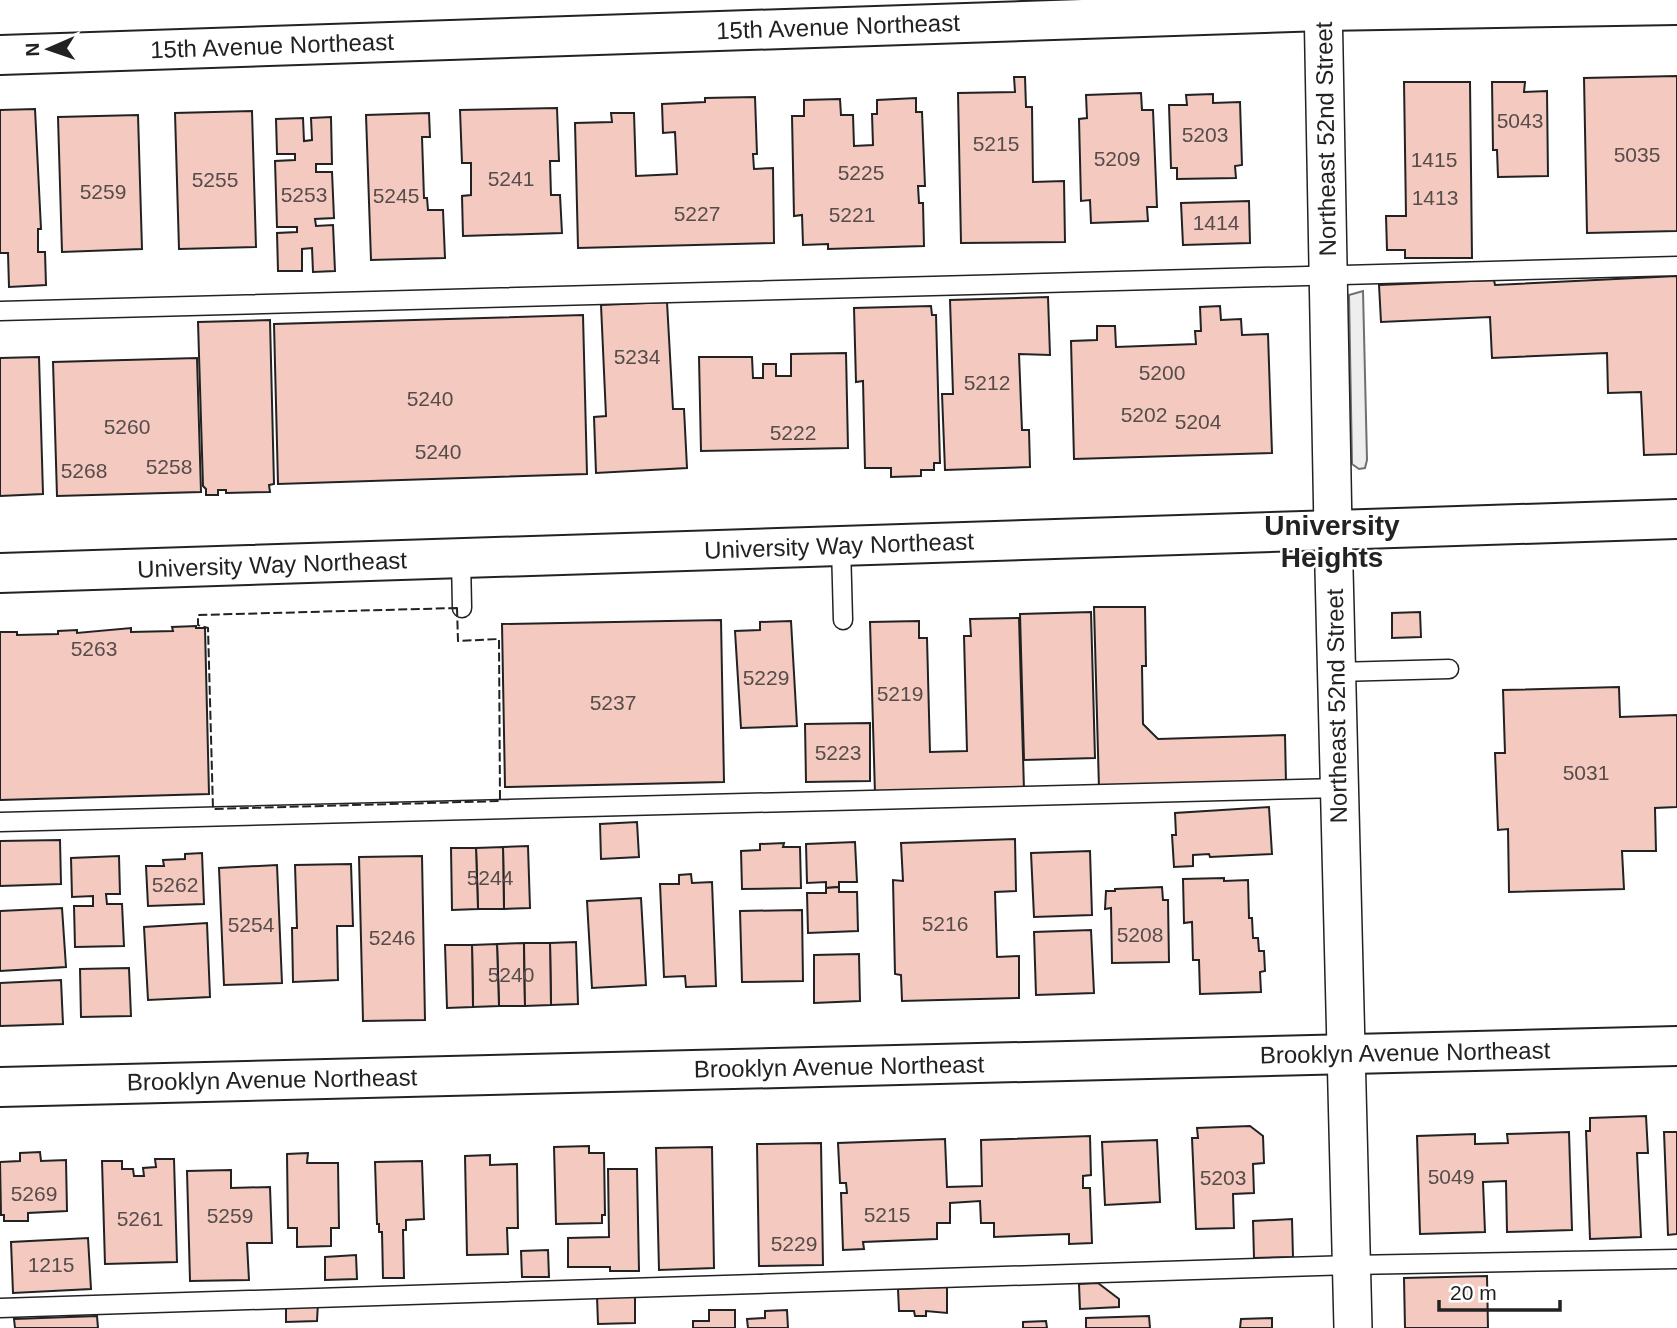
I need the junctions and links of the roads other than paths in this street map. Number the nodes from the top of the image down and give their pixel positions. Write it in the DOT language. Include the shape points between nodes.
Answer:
graph roads {
  1 [pos="1677,5"];
  2 [pos="1323,6"];
  3 [pos="0,55"];
  4 [pos="1677,266"];
  5 [pos="1328,275"];
  6 [pos="0,311"];
  7 [pos="1677,519"];
  8 [pos="1333,530"];
  9 [pos="841,546"];
  10 [pos="461,559"];
  11 [pos="0,573"];
  12 [pos="462,608"];
  13 [pos="843,620"];
  14 [pos="1449,669"];
  15 [pos="1337,672"];
  16 [pos="1339,788"];
  17 [pos="0,822"];
  18 [pos="1677,1046"];
  19 [pos="1345,1054"];
  20 [pos="0,1087"];
  21 [pos="1677,1259"];
  22 [pos="1351,1265"];
  23 [pos="0,1308"];
  24 [pos="1353,1328"];
  1 -- 2 [label="street, 15th Avenue Northeast"];
  2 -- 3 [label="street, 15th Avenue Northeast"];
  2 -- 5 [label="street, Northeast 52nd Street"];
  4 -- 5 [label="lane"];
  5 -- 6 [label="lane"];
  5 -- 8 [label="street, Northeast 52nd Street"];
  7 -- 8 [label="street, University Way Northeast"];
  8 -- 9 [label="street, University Way Northeast"];
  8 -- 15 [label="street, Northeast 52nd Street"];
  9 -- 10 [label="street, University Way Northeast"];
  9 -- 13 [label="lane"];
  10 -- 11 [label="street, University Way Northeast"];
  10 -- 12 [label="lane"];
  14 -- 15 [label="lane"];
  15 -- 16 [label="street, Northeast 52nd Street"];
  16 -- 17 [label="lane"];
  16 -- 19 [label="street, Northeast 52nd Street"];
  18 -- 19 [label="street, Brooklyn Avenue Northeast"];
  19 -- 20 [label="street, Brooklyn Avenue Northeast"];
  19 -- 22 [label="street, Northeast 52nd Street"];
  21 -- 22 [label="lane"];
  22 -- 23 [label="lane"];
  22 -- 24 [label="street, Northeast 52nd Street"];
}
